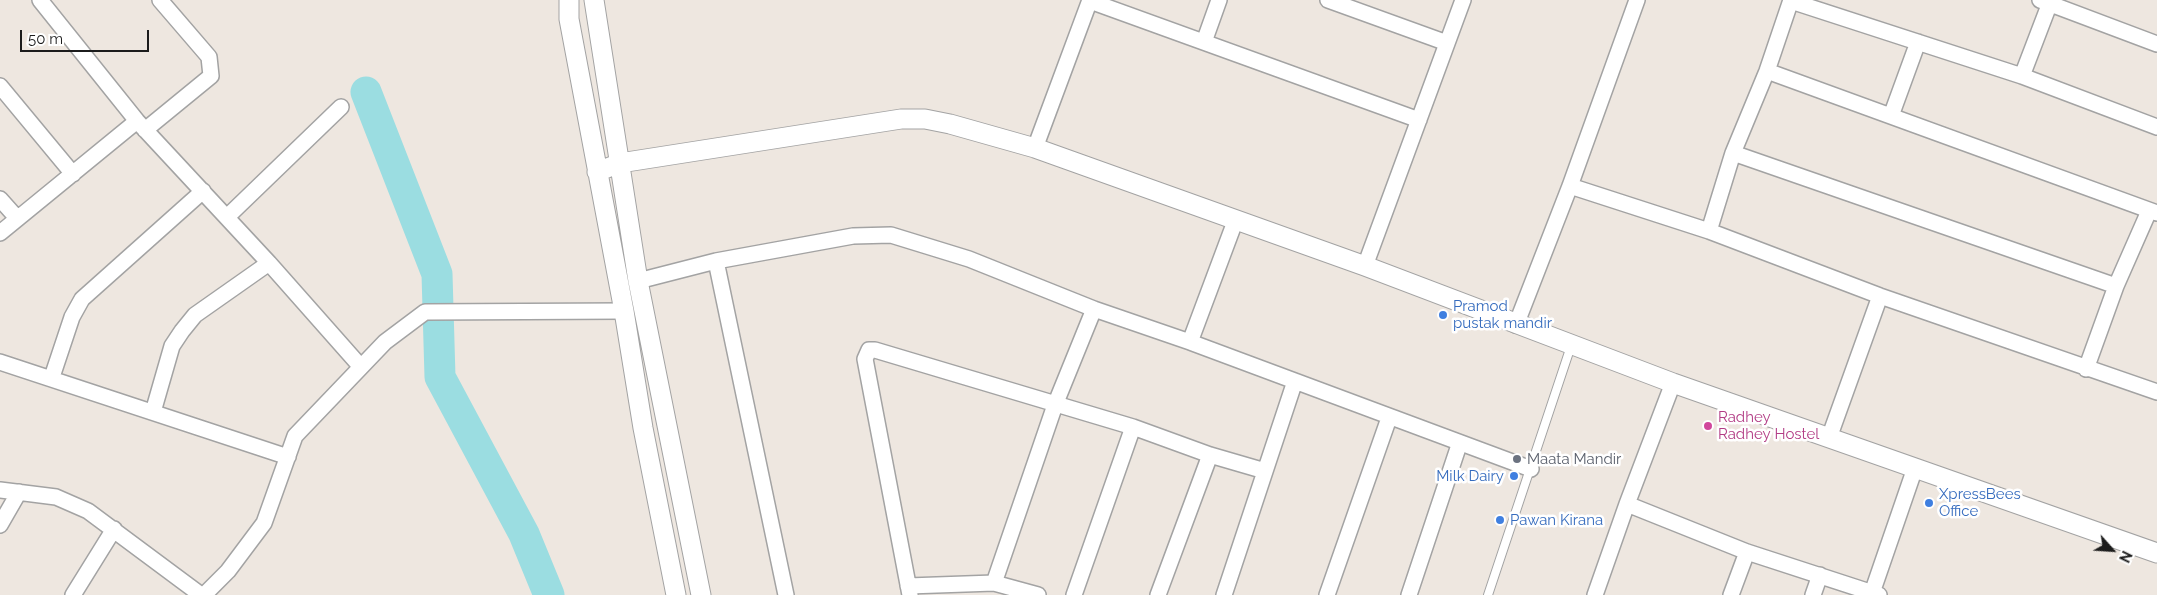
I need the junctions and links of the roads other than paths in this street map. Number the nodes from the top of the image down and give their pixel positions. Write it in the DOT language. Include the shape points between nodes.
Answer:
graph roads {
  1 [pos="40,0"];
  2 [pos="160,0"];
  3 [pos="569,0"];
  4 [pos="594,0"];
  5 [pos="1090,0"];
  6 [pos="1219,0"];
  7 [pos="1328,0"];
  8 [pos="1463,0"];
  9 [pos="1637,0"];
  10 [pos="1791,0"];
  11 [pos="2047,1"];
  12 [pos="1204,42"];
  13 [pos="1918,42"];
  14 [pos="1447,43"];
  15 [pos="2157,44"];
  16 [pos="1767,71"];
  17 [pos="2022,76"];
  18 [pos="0,86"];
  19 [pos="341,107"];
  20 [pos="1891,116"];
  21 [pos="1419,120"];
  22 [pos="141,126"];
  23 [pos="2157,127"];
  24 [pos="1035,148"];
  25 [pos="1733,153"];
  26 [pos="620,163"];
  27 [pos="597,172"];
  28 [pos="73,174"];
  29 [pos="1570,186"];
  30 [pos="203,191"];
  31 [pos="0,199"];
  32 [pos="2153,212"];
  33 [pos="227,217"];
  34 [pos="17,218"];
  35 [pos="1236,219"];
  36 [pos="1708,231"];
  37 [pos="0,233"];
  38 [pos="716,261"];
  39 [pos="269,264"];
  40 [pos="1365,266"];
  41 [pos="638,281"];
  42 [pos="2116,286"];
  43 [pos="1880,296"];
  44 [pos="1094,308"];
  45 [pos="624,311"];
  46 [pos="1516,325"];
  47 [pos="1190,342"];
  48 [pos="1572,346"];
  49 [pos="0,362"];
  50 [pos="361,367"];
  51 [pos="2086,369"];
  52 [pos="52,377"];
  53 [pos="1295,381"];
  54 [pos="1673,383"];
  55 [pos="2157,392"];
  56 [pos="1055,405"];
  57 [pos="153,412"];
  58 [pos="1389,418"];
  59 [pos="1133,427"];
  60 [pos="1829,438"];
  61 [pos="1459,445"];
  62 [pos="1210,455"];
  63 [pos="288,457"];
  64 [pos="1915,468"];
  65 [pos="1531,470"];
  66 [pos="1265,471"];
  67 [pos="0,490"];
  68 [pos="18,492"];
  69 [pos="1627,504"];
  70 [pos="0,525"];
  71 [pos="114,529"];
  72 [pos="1748,552"];
  73 [pos="2157,553"];
  74 [pos="1820,574"];
  75 [pos="994,583"];
  76 [pos="909,591"];
  77 [pos="1876,594"];
  78 [pos="73,595"];
  79 [pos="203,595"];
  80 [pos="676,595"];
  81 [pos="702,595"];
  82 [pos="786,595"];
  83 [pos="1038,595"];
  84 [pos="1074,595"];
  85 [pos="1158,595"];
  86 [pos="1224,595"];
  87 [pos="1327,595"];
  88 [pos="1409,595"];
  89 [pos="1488,595"];
  90 [pos="1595,595"];
  91 [pos="1731,595"];
  92 [pos="1813,595"];
  1 -- 22 [label="street"];
  2 -- 22 [label="street" via="209,57 210,76"];
  3 -- 27 [label="street" via="569,19"];
  4 -- 26 [label="street"];
  5 -- 12 [label="street"];
  5 -- 24 [label="street"];
  6 -- 12 [label="street"];
  7 -- 14 [label="street"];
  8 -- 14 [label="street"];
  9 -- 29 [label="street"];
  10 -- 13 [label="street"];
  10 -- 16 [label="street"];
  11 -- 15 [label="street"];
  11 -- 17 [label="street"];
  12 -- 21 [label="street"];
  13 -- 17 [label="street"];
  13 -- 20 [label="street"];
  14 -- 21 [label="street"];
  16 -- 20 [label="street"];
  16 -- 25 [label="street"];
  17 -- 23 [label="street"];
  18 -- 28 [label="street"];
  19 -- 33 [label="street"];
  20 -- 32 [label="street"];
  21 -- 40 [label="street"];
  22 -- 28 [label="street"];
  22 -- 30 [label="street"];
  24 -- 26 [label="street" via="925,119 901,118"];
  24 -- 35 [label="street"];
  25 -- 36 [label="street"];
  25 -- 42 [label="street"];
  26 -- 27 [label="street"];
  26 -- 41 [label="street"];
  27 -- 45 [label="street"];
  28 -- 34 [label="street"];
  29 -- 36 [label="street"];
  29 -- 46 [label="street"];
  30 -- 33 [label="street"];
  30 -- 52 [label="street" via="82,299 72,317"];
  31 -- 34 [label="street"];
  32 -- 42 [label="street"];
  33 -- 39 [label="street"];
  34 -- 37 [label="street"];
  35 -- 40 [label="street"];
  35 -- 47 [label="street"];
  36 -- 43 [label="street"];
  38 -- 41 [label="street"];
  38 -- 44 [label="street" via="853,236 891,235 968,259"];
  38 -- 82 [label="street"];
  39 -- 50 [label="street"];
  39 -- 57 [label="street" via="195,316 182,332 172,346"];
  40 -- 46 [label="street"];
  41 -- 81 [label="street"];
  42 -- 51 [label="street"];
  43 -- 51 [label="street"];
  43 -- 60 [label="street"];
  44 -- 47 [label="street"];
  44 -- 56 [label="street"];
  45 -- 50 [label="street" via="425,312 385,342"];
  45 -- 80 [label="street"];
  46 -- 48 [label="street"];
  47 -- 53 [label="street"];
  48 -- 54 [label="street"];
  48 -- 65 [label="lane"];
  49 -- 52 [label="street"];
  50 -- 63 [label="street" via="296,436"];
  51 -- 55 [label="street"];
  52 -- 57 [label="street"];
  53 -- 58 [label="street"];
  53 -- 66 [label="street"];
  54 -- 60 [label="street"];
  54 -- 69 [label="street"];
  56 -- 59 [label="street"];
  56 -- 75 [label="street"];
  56 -- 76 [label="street" via="869,350 865,359"];
  57 -- 63 [label="street"];
  58 -- 61 [label="street"];
  58 -- 87 [label="street"];
  59 -- 62 [label="street"];
  59 -- 84 [label="street"];
  60 -- 64 [label="street"];
  61 -- 65 [label="street"];
  61 -- 88 [label="street"];
  62 -- 66 [label="street"];
  62 -- 85 [label="street"];
  63 -- 79 [label="street" via="264,523 228,571"];
  64 -- 73 [label="street"];
  64 -- 77 [label="street"];
  65 -- 89 [label="lane"];
  66 -- 86 [label="street"];
  67 -- 68 [label="street"];
  68 -- 70 [label="street"];
  68 -- 71 [label="street" via="56,497 88,510"];
  69 -- 72 [label="street"];
  69 -- 90 [label="street"];
  71 -- 78 [label="street"];
  71 -- 79 [label="street"];
  72 -- 74 [label="street"];
  72 -- 91 [label="street"];
  74 -- 77 [label="street"];
  74 -- 92 [label="street"];
  75 -- 76 [label="street"];
  75 -- 83 [label="street"];
}
